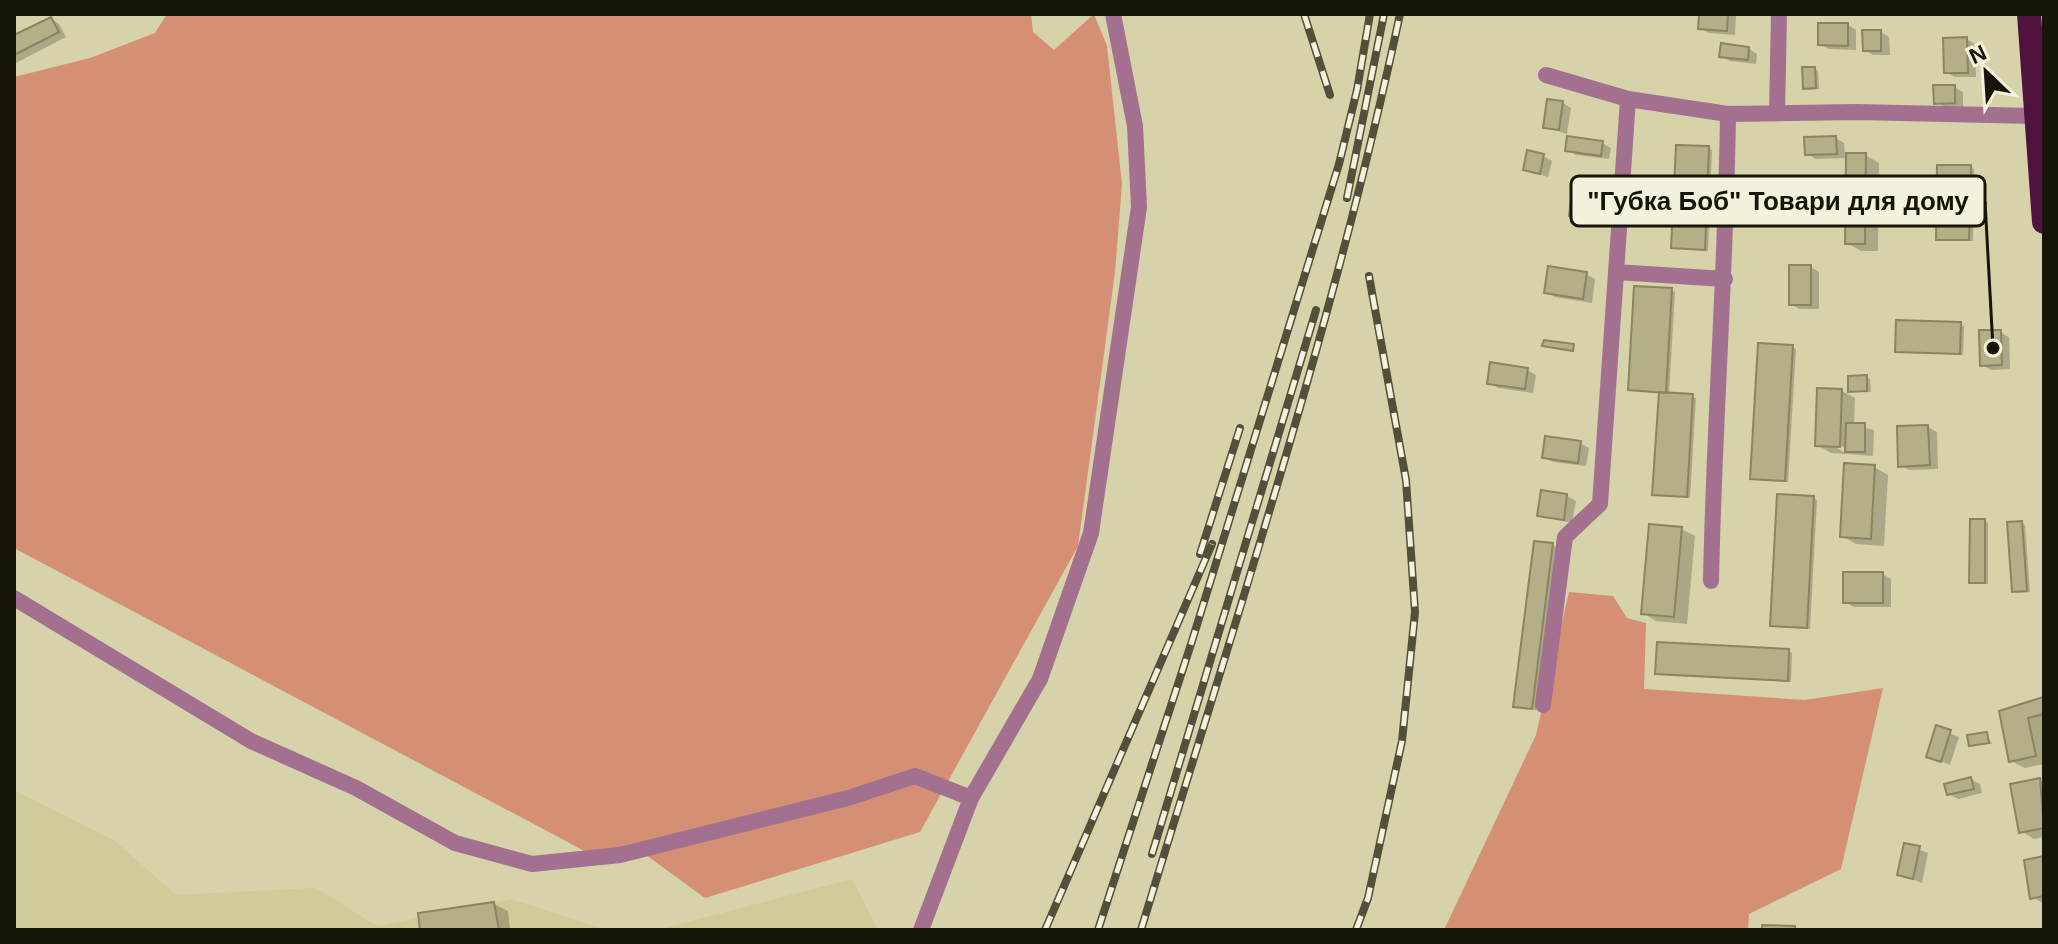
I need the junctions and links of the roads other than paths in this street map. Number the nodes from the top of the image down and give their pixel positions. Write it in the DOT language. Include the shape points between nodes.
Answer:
graph roads {
  1 [pos="1113,14"];
  2 [pos="1779,14"];
  3 [pos="2029,14"];
  4 [pos="1546,75"];
  5 [pos="1628,99"];
  6 [pos="1777,113"];
  7 [pos="1728,114"];
  8 [pos="2036,116"];
  9 [pos="2042,156"];
  10 [pos="2044,222"];
  11 [pos="1616,272"];
  12 [pos="1725,279"];
  13 [pos="1711,581"];
  14 [pos="14,598"];
  15 [pos="1543,705"];
  16 [pos="971,798"];
  17 [pos="921,930"];
  1 -- 16 [label="street" via="1135,126 1139,207 1091,533 1040,679"];
  2 -- 6 [label="street"];
  3 -- 8 [label="highway"];
  4 -- 5 [label="street"];
  5 -- 7 [label="street"];
  5 -- 11 [label="street"];
  6 -- 7 [label="street"];
  6 -- 8 [label="street"];
  7 -- 12 [label="street"];
  8 -- 9 [label="highway"];
  9 -- 10 [label="highway"];
  11 -- 12 [label="street"];
  11 -- 15 [label="street" via="1600,504 1565,537"];
  12 -- 13 [label="street" via="1713,441"];
  14 -- 16 [label="street" via="251,741 356,788 455,843 532,864 620,855 915,776"];
  16 -- 17 [label="street"];
}
